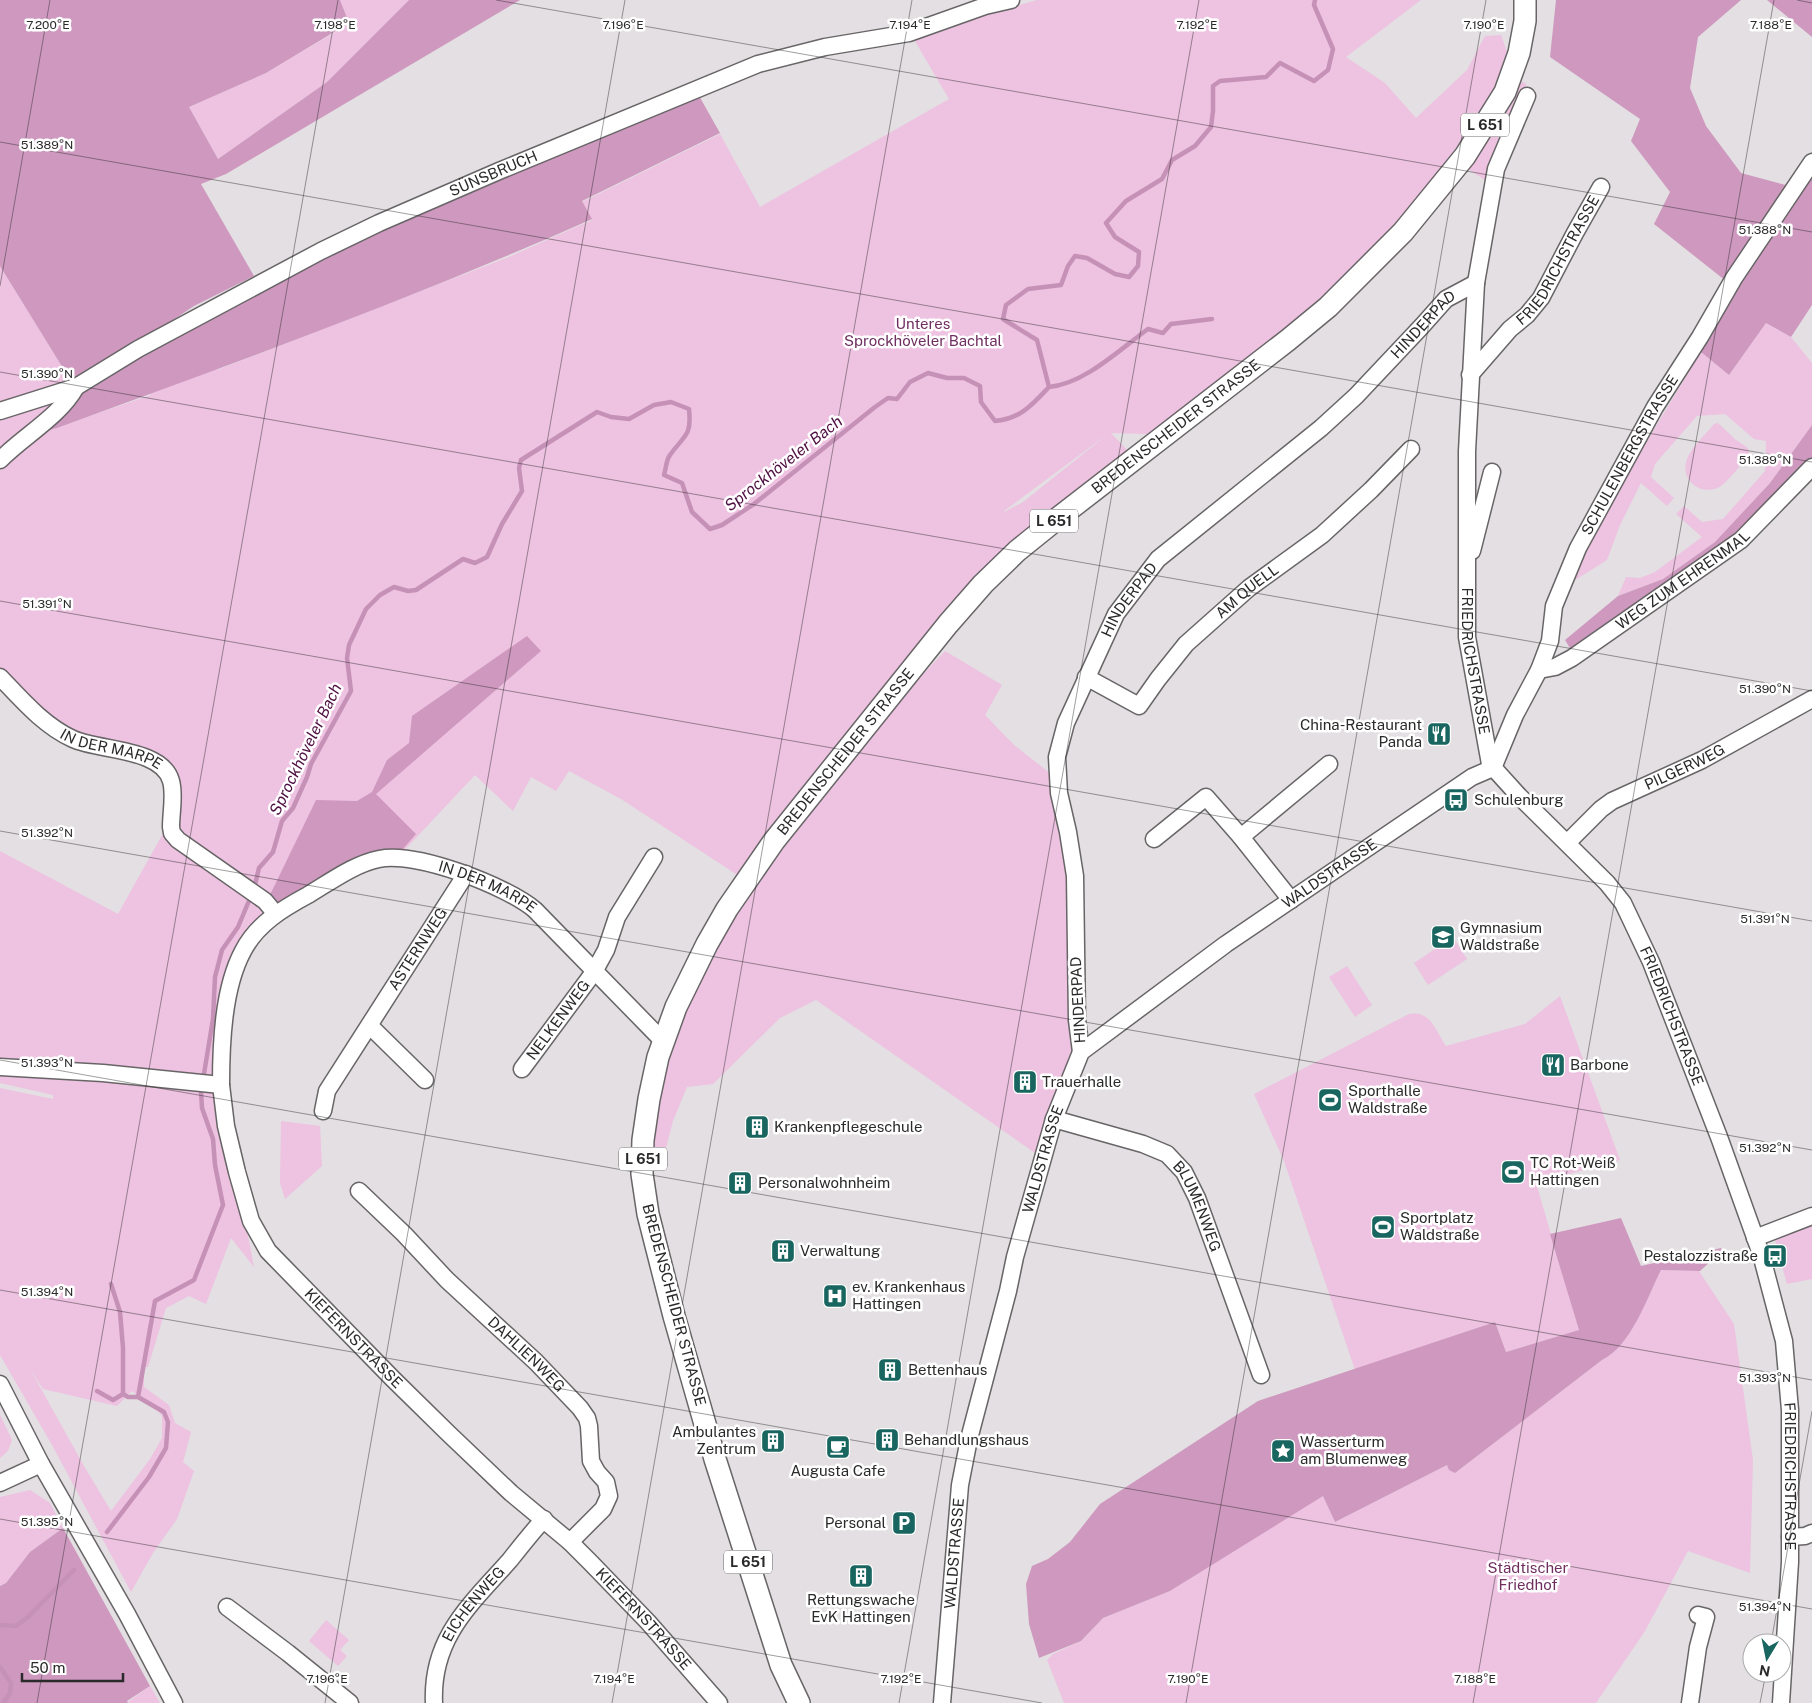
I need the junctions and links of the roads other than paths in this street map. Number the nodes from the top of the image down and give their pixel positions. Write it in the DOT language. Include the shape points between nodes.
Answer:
graph roads {
  1 [pos="1011,0"];
  2 [pos="1525,0"];
  3 [pos="1527,96"];
  4 [pos="1812,162"];
  5 [pos="1601,187"];
  6 [pos="1476,283"];
  7 [pos="1470,375"];
  8 [pos="76,387"];
  9 [pos="0,411"];
  10 [pos="1411,449"];
  11 [pos="0,460"];
  12 [pos="1812,467"];
  13 [pos="1492,472"];
  14 [pos="1466,572"];
  15 [pos="1539,670"];
  16 [pos="0,677"];
  17 [pos="1086,677"];
  18 [pos="1812,699"];
  19 [pos="1330,764"];
  20 [pos="1493,768"];
  21 [pos="1241,837"];
  22 [pos="1154,839"];
  23 [pos="1567,843"];
  24 [pos="654,856"];
  25 [pos="466,874"];
  26 [pos="1291,900"];
  27 [pos="270,907"];
  28 [pos="594,972"];
  29 [pos="370,1026"];
  30 [pos="663,1041"];
  31 [pos="1080,1052"];
  32 [pos="0,1067"];
  33 [pos="522,1069"];
  34 [pos="425,1080"];
  35 [pos="215,1085"];
  36 [pos="324,1110"];
  37 [pos="1054,1119"];
  38 [pos="359,1191"];
  39 [pos="1812,1216"];
  40 [pos="1755,1238"];
  41 [pos="1261,1375"];
  42 [pos="0,1384"];
  43 [pos="41,1464"];
  44 [pos="0,1483"];
  45 [pos="544,1519"];
  46 [pos="1812,1533"];
  47 [pos="1790,1537"];
  48 [pos="570,1542"];
  49 [pos="227,1608"];
  50 [pos="1698,1615"];
  51 [pos="174,1703"];
  52 [pos="350,1703"];
  53 [pos="434,1703"];
  54 [pos="719,1703"];
  55 [pos="799,1703"];
  56 [pos="942,1703"];
  57 [pos="1690,1703"];
  58 [pos="1781,1703"];
  1 -- 8 [label="street, SÜNSBRUCH" via="909,32 825,47 758,64 499,171 321,251 138,349"];
  2 -- 30 [label="main road, BREDENSCHEIDER STRASSE / L 651" via="1519,53 1505,92 1465,156 1403,232 1321,313 1053,522 983,584 825,777 749,876 707,944"];
  3 -- 6 [label="street, FRIEDRICHSTRASSE" via="1496,169"];
  4 -- 15 [label="street, SCHULENBERGSTRASSE" via="1734,278 1606,494 1560,588 1554,606 1550,641"];
  5 -- 7 [label="street, FRIEDRICHSTRASSE" via="1541,298"];
  6 -- 7 [label="street, FRIEDRICHSTRASSE"];
  6 -- 17 [label="street, HINDERPAD" via="1446,298 1321,428 1158,558 1116,614"];
  7 -- 14 [label="street, FRIEDRICHSTRASSE"];
  8 -- 9 [label="street, SÜNSBRUCH"];
  8 -- 11 [label="street" via="63,406"];
  10 -- 17 [label="street, AM QUELL" via="1322,534 1250,588 1186,644 1139,706"];
  12 -- 15 [label="street, WEG ZUM EHRENMAL" via="1741,540 1572,658"];
  13 -- 14 [label="street"];
  14 -- 20 [label="street, FRIEDRICHSTRASSE" via="1467,637 1488,759"];
  15 -- 20 [label="street, SCHULENBERGSTRASSE" via="1515,715"];
  16 -- 27 [label="street, IN DER MARPE" via="32,710 72,739 137,754 165,770 172,786 172,833 187,848 249,889"];
  17 -- 31 [label="street, HINDERPAD" via="1064,728 1057,768 1075,876 1076,1020"];
  18 -- 23 [label="street, PILGERWEG" via="1702,760 1612,800"];
  19 -- 21 [label="street"];
  20 -- 23 [label="street, FRIEDRICHSTRASSE"];
  20 -- 26 [label="street, WALDSTRASSE" via="1472,777"];
  21 -- 22 [label="street" via="1206,797"];
  21 -- 26 [label="street"];
  23 -- 40 [label="street, FRIEDRICHSTRASSE" via="1623,903 1651,962"];
  24 -- 28 [label="street" via="617,917"];
  25 -- 27 [label="street, IN DER MARPE" via="410,860 378,859"];
  25 -- 28 [label="street, IN DER MARPE" via="528,904"];
  25 -- 29 [label="street, ASTERNWEG"];
  26 -- 31 [label="street, WALDSTRASSE"];
  27 -- 35 [label="street, IN DER MARPE" via="237,963 225,1015"];
  28 -- 30 [label="street, IN DER MARPE"];
  28 -- 33 [label="street, NELKENWEG"];
  29 -- 34 [label="street"];
  29 -- 36 [label="street, ASTERNWEG" via="327,1091"];
  30 -- 55 [label="main road, BREDENSCHEIDER STRASSE / L 651" via="643,1140 642,1174 648,1214 715,1459 781,1665"];
  31 -- 37 [label="street, WALDSTRASSE"];
  32 -- 35 [label="street" via="103,1073"];
  35 -- 45 [label="street, KIEFERNSTRASSE" via="251,1221 268,1251 436,1421"];
  37 -- 41 [label="street, BLUMENWEG" via="1143,1144 1167,1154 1184,1172 1197,1198"];
  37 -- 56 [label="street, WALDSTRASSE" via="1015,1257 960,1485"];
  38 -- 48 [label="street, DAHLIENWEG" via="580,1408 589,1426 591,1461 606,1482 609,1496 603,1509"];
  39 -- 40 [label="street"];
  40 -- 47 [label="street, FRIEDRICHSTRASSE" via="1784,1341 1790,1410"];
  42 -- 43 [label="street"];
  43 -- 44 [label="street"];
  43 -- 51 [label="street"];
  45 -- 48 [label="street, KIEFERNSTRASSE"];
  45 -- 53 [label="street, EICHENWEG" via="466,1608 449,1633 437,1661"];
  46 -- 47 [label="street"];
  47 -- 58 [label="street, FRIEDRICHSTRASSE"];
  48 -- 54 [label="street, KIEFERNSTRASSE" via="648,1622"];
  49 -- 52 [label="street"];
  50 -- 57 [label="street" via="1706,1617"];
}
